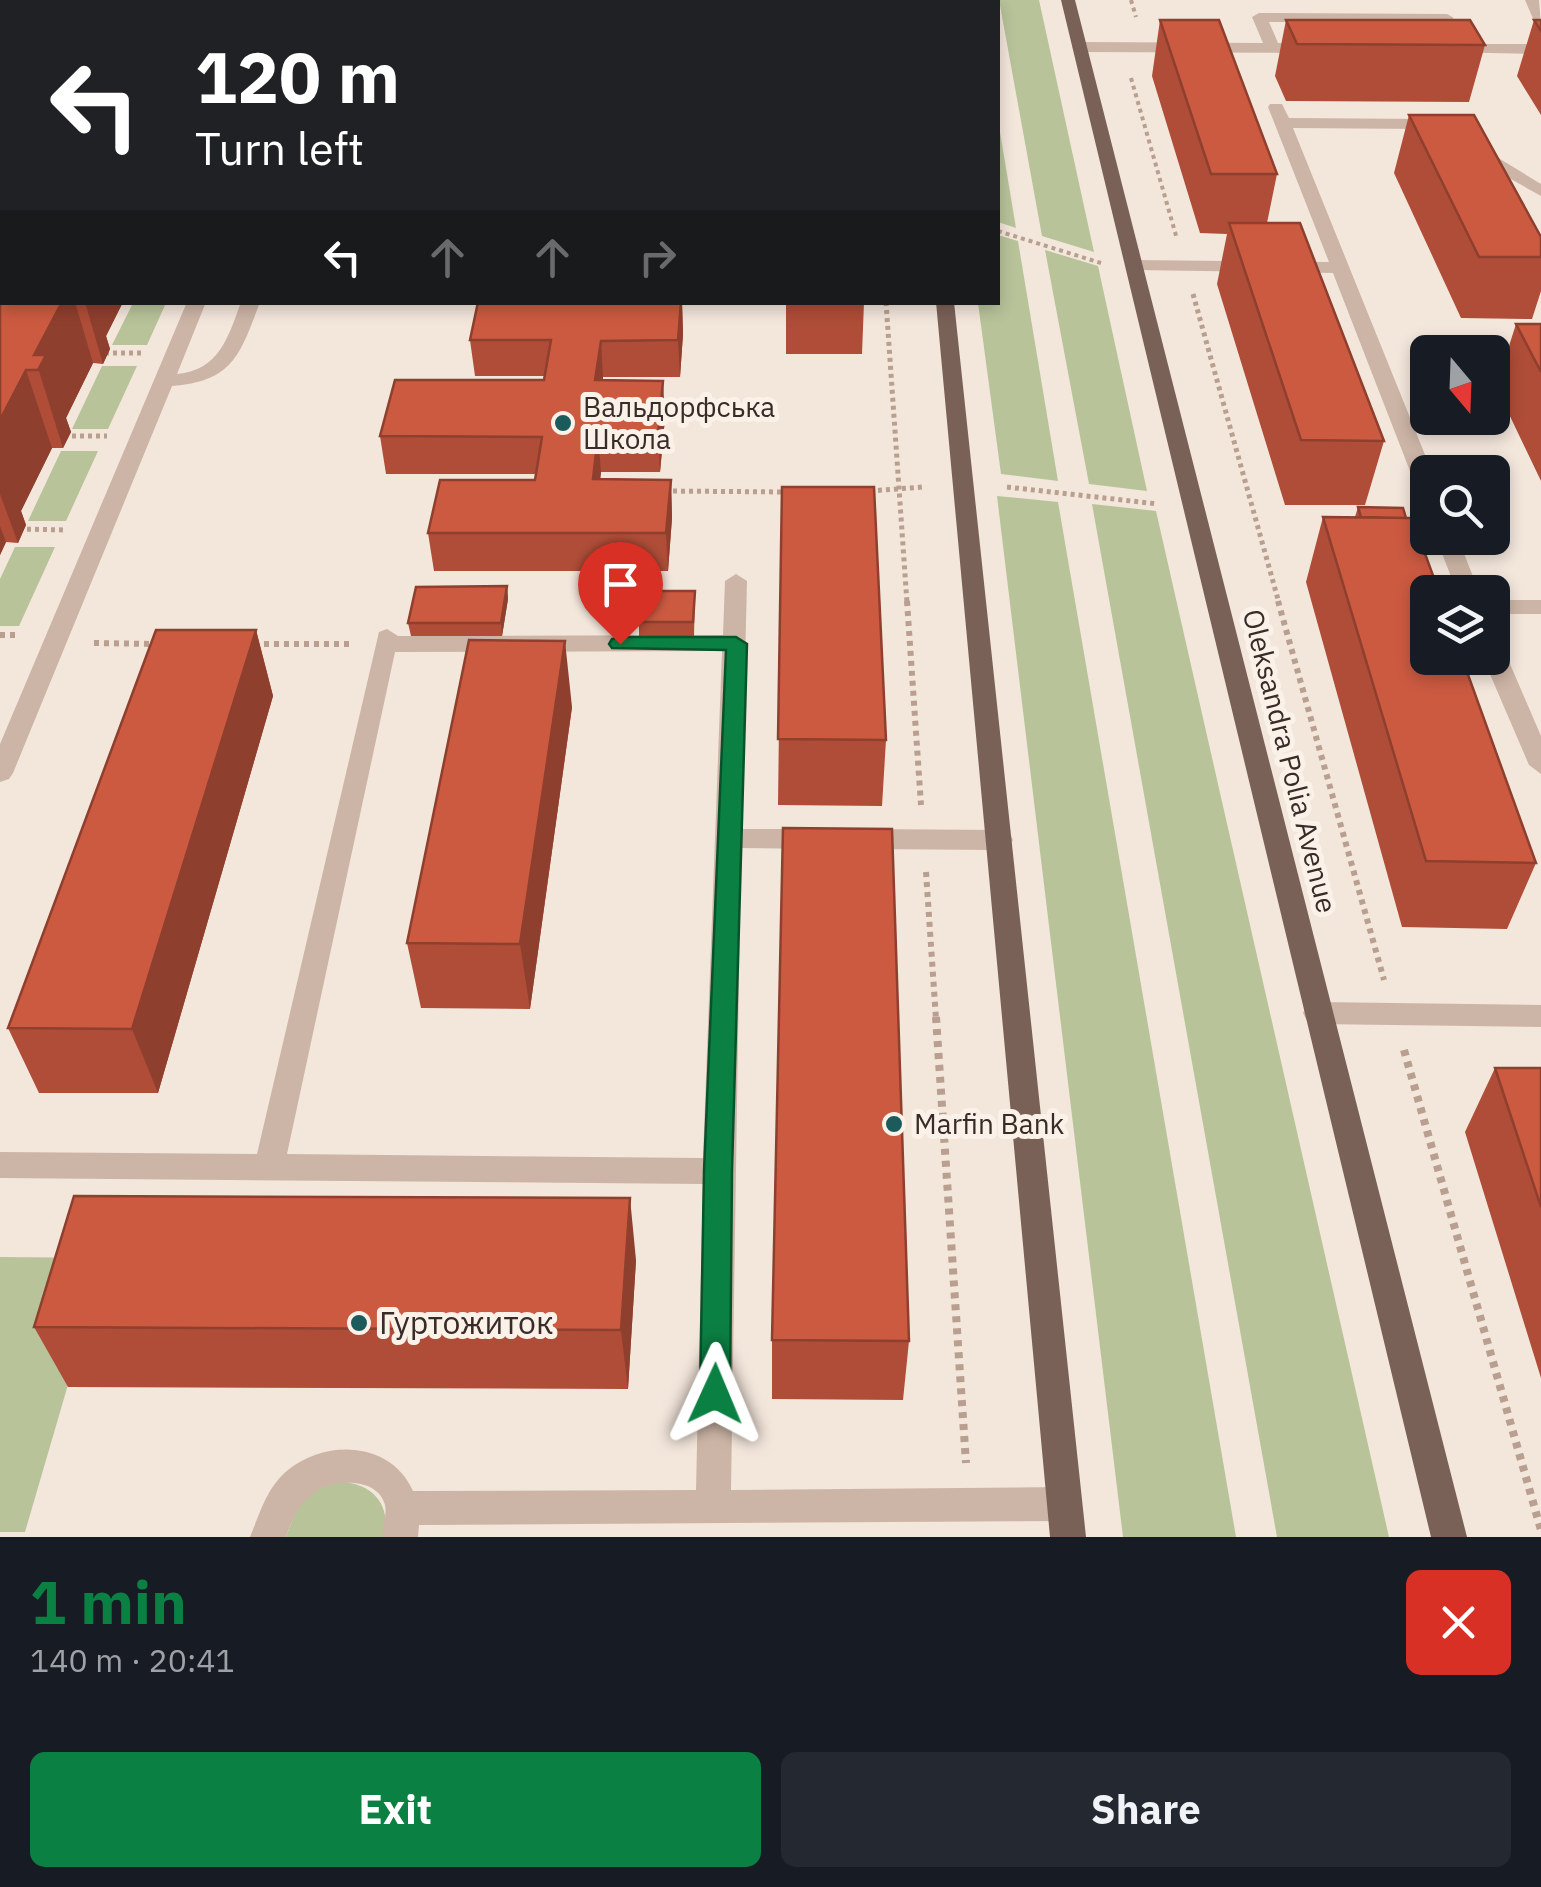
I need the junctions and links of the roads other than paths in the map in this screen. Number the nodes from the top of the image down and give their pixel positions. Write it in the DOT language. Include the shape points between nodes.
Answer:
graph roads {
  1 [pos="1068,0"];
  2 [pos="1532,0"];
  3 [pos="1447,18"];
  4 [pos="1541,21"];
  5 [pos="1080,47"];
  6 [pos="1272,48"];
  7 [pos="1330,48"];
  8 [pos="1426,49"];
  9 [pos="1541,49"];
  10 [pos="1541,191"];
  11 [pos="1135,265"];
  12 [pos="1339,268"];
  13 [pos="196,305"];
  14 [pos="250,305"];
  15 [pos="945,305"];
  16 [pos="165,381"];
  17 [pos="1414,455"];
  18 [pos="736,580"];
  19 [pos="1510,607"];
  20 [pos="1541,608"];
  21 [pos="736,644"];
  22 [pos="1503,675"];
  23 [pos="1541,765"];
  24 [pos="0,773"];
  25 [pos="730,838"];
  26 [pos="1000,840"];
  27 [pos="1317,1013"];
  28 [pos="1541,1016"];
  29 [pos="0,1165"];
  30 [pos="269,1167"];
  31 [pos="718,1171"];
  32 [pos="713,1506"];
  33 [pos="1066,1521"];
  34 [pos="401,1523"];
  35 [pos="268,1537"];
  36 [pos="1449,1537"];
  1 -- 5 [label="main road, Oleksandra Polia Avenue"];
  2 -- 4 [label="lane"];
  3 -- 6 [label="lane" via="1259,17"];
  5 -- 6 [label="lane"];
  5 -- 11 [label="main road, Oleksandra Polia Avenue"];
  6 -- 7 [label="lane"];
  8 -- 9 [label="lane"];
  10 -- 12 [label="lane" via="1428,124 1279,115"];
  11 -- 12 [label="lane"];
  11 -- 27 [label="main road, Oleksandra Polia Avenue"];
  12 -- 17 [label="lane"];
  13 -- 16 [label="lane"];
  14 -- 16 [label="lane" via="220,368 197,379"];
  15 -- 26 [label="main road"];
  16 -- 24 [label="lane"];
  18 -- 21 [label="lane"];
  19 -- 20 [label="lane"];
  21 -- 25 [label="lane"];
  21 -- 30 [label="lane" via="387,640"];
  22 -- 23 [label="lane"];
  25 -- 26 [label="lane"];
  25 -- 31 [label="lane"];
  26 -- 33 [label="main road"];
  27 -- 28 [label="lane"];
  27 -- 36 [label="main road, Oleksandra Polia Avenue"];
  29 -- 30 [label="lane"];
  30 -- 31 [label="lane"];
  31 -- 32 [label="lane"];
  32 -- 33 [label="lane" via="969,1504"];
  32 -- 34 [label="lane"];
  34 -- 35 [label="lane" via="395,1490 382,1475 345,1464 301,1479 284,1495"];
}
